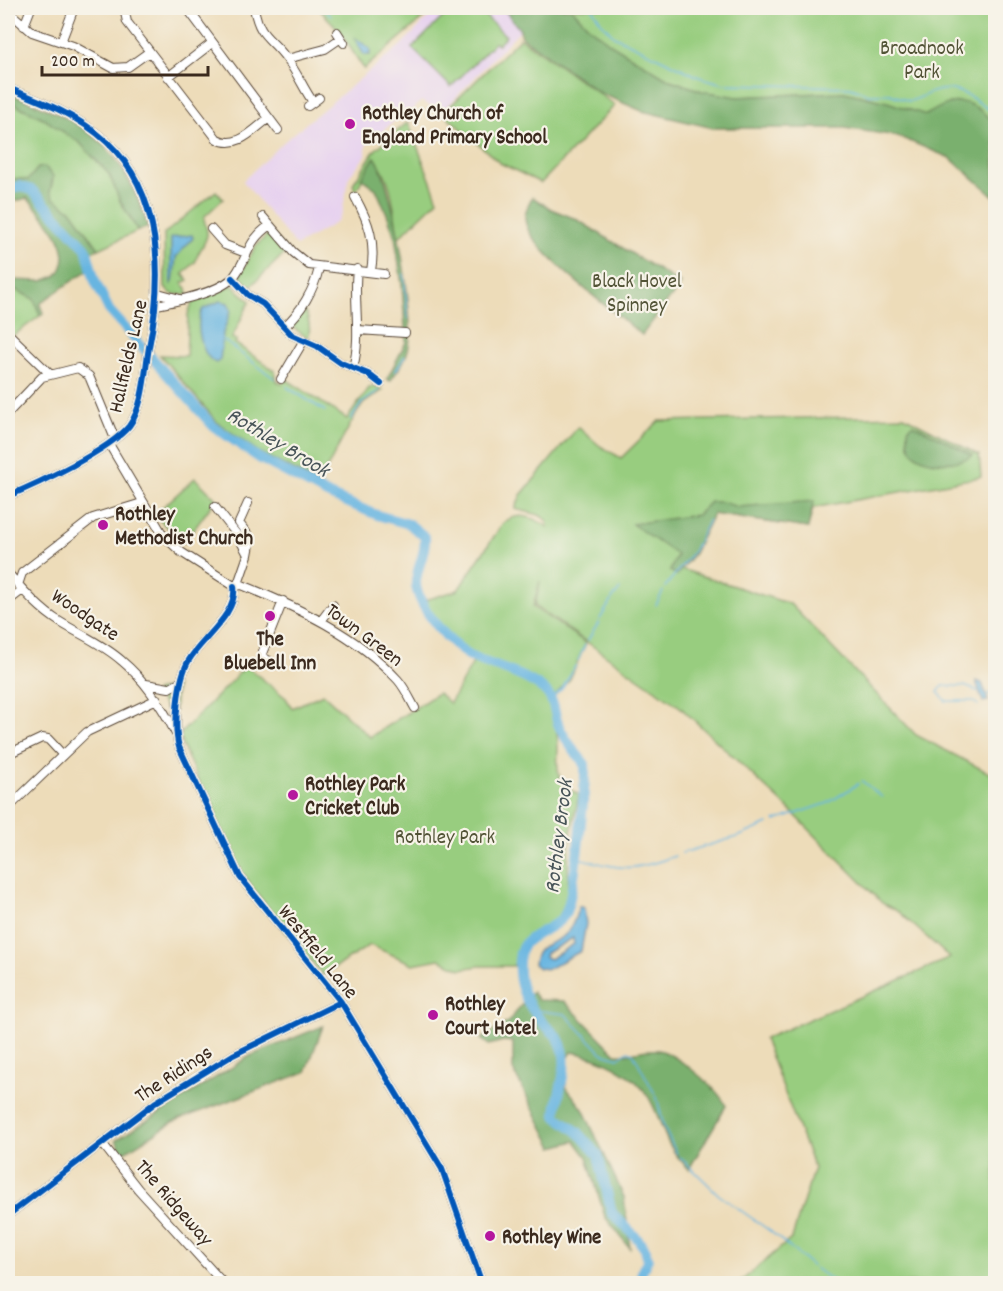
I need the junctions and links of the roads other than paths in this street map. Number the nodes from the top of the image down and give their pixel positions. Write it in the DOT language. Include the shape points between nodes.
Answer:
graph roads {
  1 [pos="31,8"];
  2 [pos="74,8"];
  3 [pos="124,8"];
  4 [pos="188,8"];
  5 [pos="254,8"];
  6 [pos="8,11"];
  7 [pos="24,26"];
  8 [pos="341,38"];
  9 [pos="61,42"];
  10 [pos="212,43"];
  11 [pos="148,52"];
  12 [pos="287,59"];
  13 [pos="168,78"];
  14 [pos="8,88"];
  15 [pos="313,102"];
  16 [pos="269,118"];
  17 [pos="278,130"];
  18 [pos="356,203"];
  19 [pos="263,217"];
  20 [pos="270,225"];
  21 [pos="212,234"];
  22 [pos="246,253"];
  23 [pos="319,268"];
  24 [pos="357,269"];
  25 [pos="371,271"];
  26 [pos="384,274"];
  27 [pos="232,278"];
  28 [pos="158,293"];
  29 [pos="185,300"];
  30 [pos="157,305"];
  31 [pos="284,327"];
  32 [pos="358,330"];
  33 [pos="400,335"];
  34 [pos="11,336"];
  35 [pos="304,340"];
  36 [pos="354,368"];
  37 [pos="50,374"];
  38 [pos="281,375"];
  39 [pos="381,384"];
  40 [pos="8,413"];
  41 [pos="112,441"];
  42 [pos="8,496"];
  43 [pos="142,503"];
  44 [pos="245,505"];
  45 [pos="215,507"];
  46 [pos="248,555"];
  47 [pos="8,573"];
  48 [pos="236,585"];
  49 [pos="20,588"];
  50 [pos="8,601"];
  51 [pos="283,601"];
  52 [pos="333,605"];
  53 [pos="321,621"];
  54 [pos="276,665"];
  55 [pos="181,681"];
  56 [pos="146,684"];
  57 [pos="157,699"];
  58 [pos="415,708"];
  59 [pos="177,736"];
  60 [pos="8,754"];
  61 [pos="62,754"];
  62 [pos="8,808"];
  63 [pos="341,1002"];
  64 [pos="102,1143"];
  65 [pos="8,1215"];
  66 [pos="224,1284"];
  67 [pos="483,1284"];
  1 -- 7 [label="street"];
  2 -- 9 [label="street"];
  3 -- 11 [label="street" via="125,20"];
  4 -- 10 [label="street"];
  5 -- 12 [label="street" via="266,39"];
  6 -- 7 [label="street"];
  7 -- 9 [label="street"];
  8 -- 12 [label="street" via="325,49"];
  9 -- 11 [label="street" via="117,69 130,66"];
  10 -- 13 [label="street"];
  10 -- 16 [label="street"];
  11 -- 13 [label="street"];
  12 -- 15 [label="street"];
  13 -- 16 [label="street" via="220,141 238,141"];
  14 -- 28 [label="street, Hallfields Lane" via="74,118 120,156 137,187 154,236"];
  16 -- 17 [label="street"];
  18 -- 25 [label="street" via="371,232"];
  19 -- 20 [label="street"];
  20 -- 22 [label="street" via="254,238"];
  20 -- 23 [label="street" via="301,260"];
  21 -- 22 [label="street" via="227,246"];
  22 -- 27 [label="street"];
  23 -- 24 [label="street"];
  23 -- 31 [label="street" via="314,286"];
  24 -- 25 [label="street"];
  24 -- 32 [label="street" via="354,309"];
  25 -- 26 [label="street"];
  27 -- 29 [label="street"];
  27 -- 31 [label="street"];
  28 -- 29 [label="street"];
  28 -- 30 [label="street, Hallfields Lane"];
  29 -- 30 [label="street"];
  30 -- 41 [label="street, Hallfields Lane" via="134,416"];
  31 -- 35 [label="street"];
  32 -- 33 [label="street"];
  32 -- 36 [label="street"];
  34 -- 37 [label="street"];
  35 -- 36 [label="street"];
  35 -- 38 [label="street"];
  36 -- 39 [label="street"];
  37 -- 40 [label="street" via="39,379"];
  37 -- 41 [label="street, Town Green" via="72,368 86,372"];
  41 -- 42 [label="street"];
  41 -- 43 [label="street, Town Green"];
  43 -- 48 [label="street, Town Green" via="166,539"];
  43 -- 49 [label="street" via="112,510 86,522 22,573"];
  44 -- 46 [label="street" via="239,523 251,539"];
  45 -- 46 [label="street"];
  46 -- 48 [label="street"];
  47 -- 49 [label="street, Woodgate"];
  48 -- 51 [label="street, Town Green"];
  48 -- 55 [label="street" via="228,610 192,656"];
  49 -- 50 [label="street"];
  49 -- 56 [label="street, Woodgate" via="59,621 116,655"];
  51 -- 53 [label="street, Town Green"];
  51 -- 54 [label="street" via="261,656"];
  52 -- 53 [label="street"];
  53 -- 58 [label="street, Town Green" via="399,681"];
  55 -- 56 [label="street" via="169,688"];
  55 -- 59 [label="street"];
  56 -- 57 [label="street, Woodgate"];
  57 -- 59 [label="street, Woodgate"];
  57 -- 61 [label="street" via="91,729"];
  59 -- 63 [label="street, Westfield Lane" via="236,871"];
  60 -- 61 [label="street" via="42,738"];
  61 -- 62 [label="street"];
  63 -- 64 [label="street, The Ridings" via="233,1055 156,1102"];
  63 -- 67 [label="street, Westfield Lane" via="442,1169"];
  64 -- 65 [label="street, The Ridings"];
  64 -- 66 [label="street, The Ridgeway"];
}
